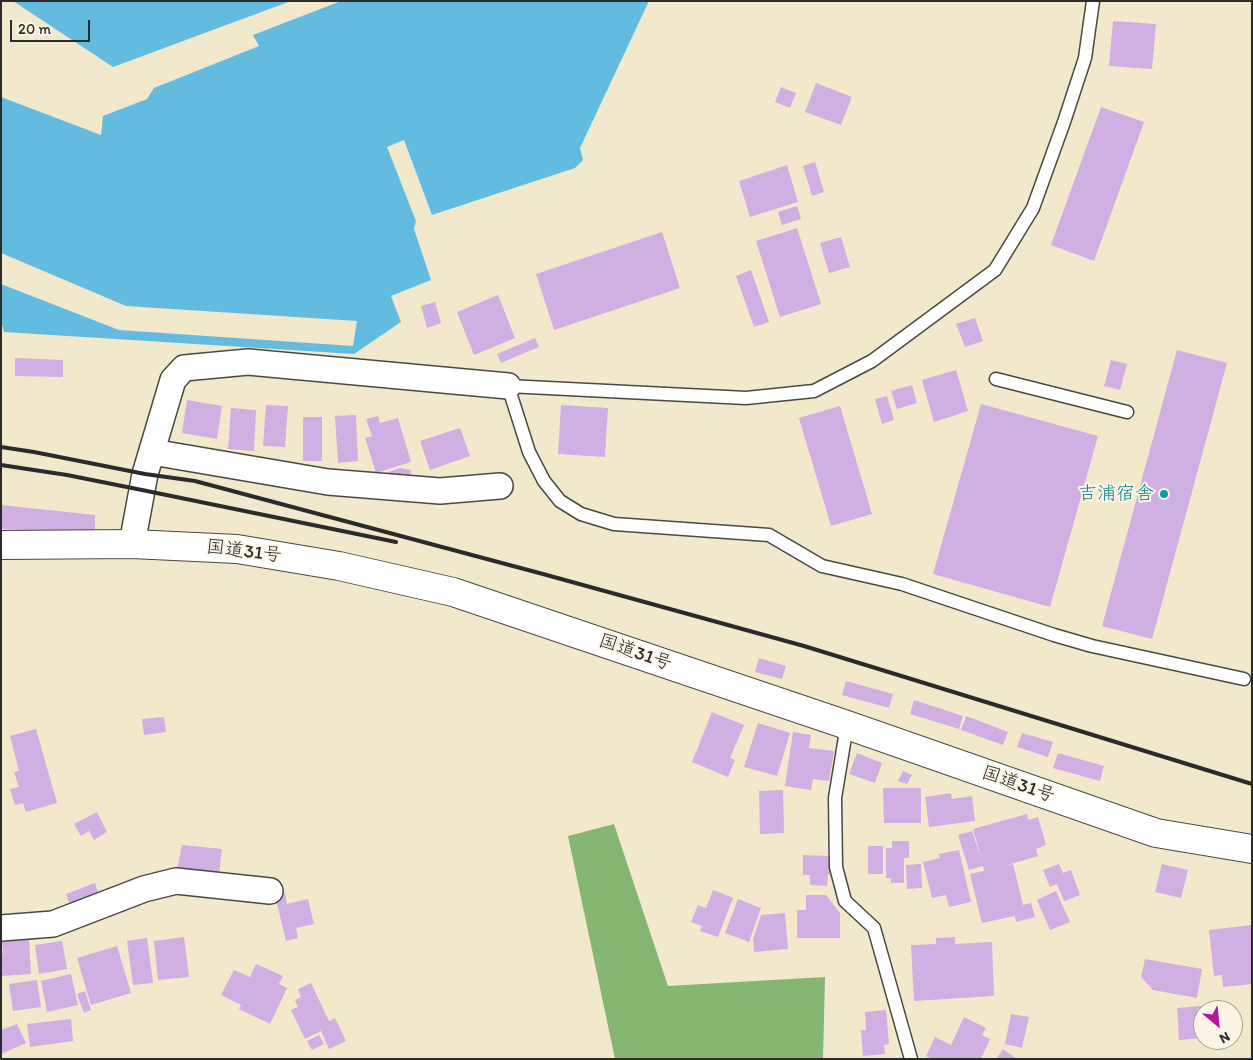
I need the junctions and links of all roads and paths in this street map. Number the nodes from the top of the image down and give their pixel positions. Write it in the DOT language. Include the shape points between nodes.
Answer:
graph roads {
  1 [pos="1093,1"];
  2 [pos="996,379"];
  3 [pos="508,386"];
  4 [pos="1126,412"];
  5 [pos="152,452"];
  6 [pos="500,486"];
  7 [pos="132,544"];
  8 [pos="1,545"];
  9 [pos="1244,679"];
  10 [pos="847,725"];
  11 [pos="1252,849"];
  12 [pos="270,891"];
  13 [pos="1,928"];
  14 [pos="911,1059"];
  1 -- 3 [label="lane" via="1085,58 1033,208 995,270 872,361 814,391 746,398"];
  2 -- 4 [label="lane"];
  3 -- 5 [label="street" via="248,362 184,368 173,380"];
  3 -- 9 [label="lane" via="529,452 544,481 560,501 581,514 614,524 769,535 822,566 902,584 1092,646"];
  5 -- 6 [label="street" via="328,482 440,492"];
  5 -- 7 [label="street"];
  7 -- 8 [label="highway, 国道31号"];
  7 -- 10 [label="highway, 国道31号" via="237,549 339,566 453,592"];
  10 -- 11 [label="highway, 国道31号" via="1156,833"];
  10 -- 14 [label="lane" via="834,798 836,866 845,901 874,928"];
  12 -- 13 [label="street" via="176,881 144,889 53,924"];
}
